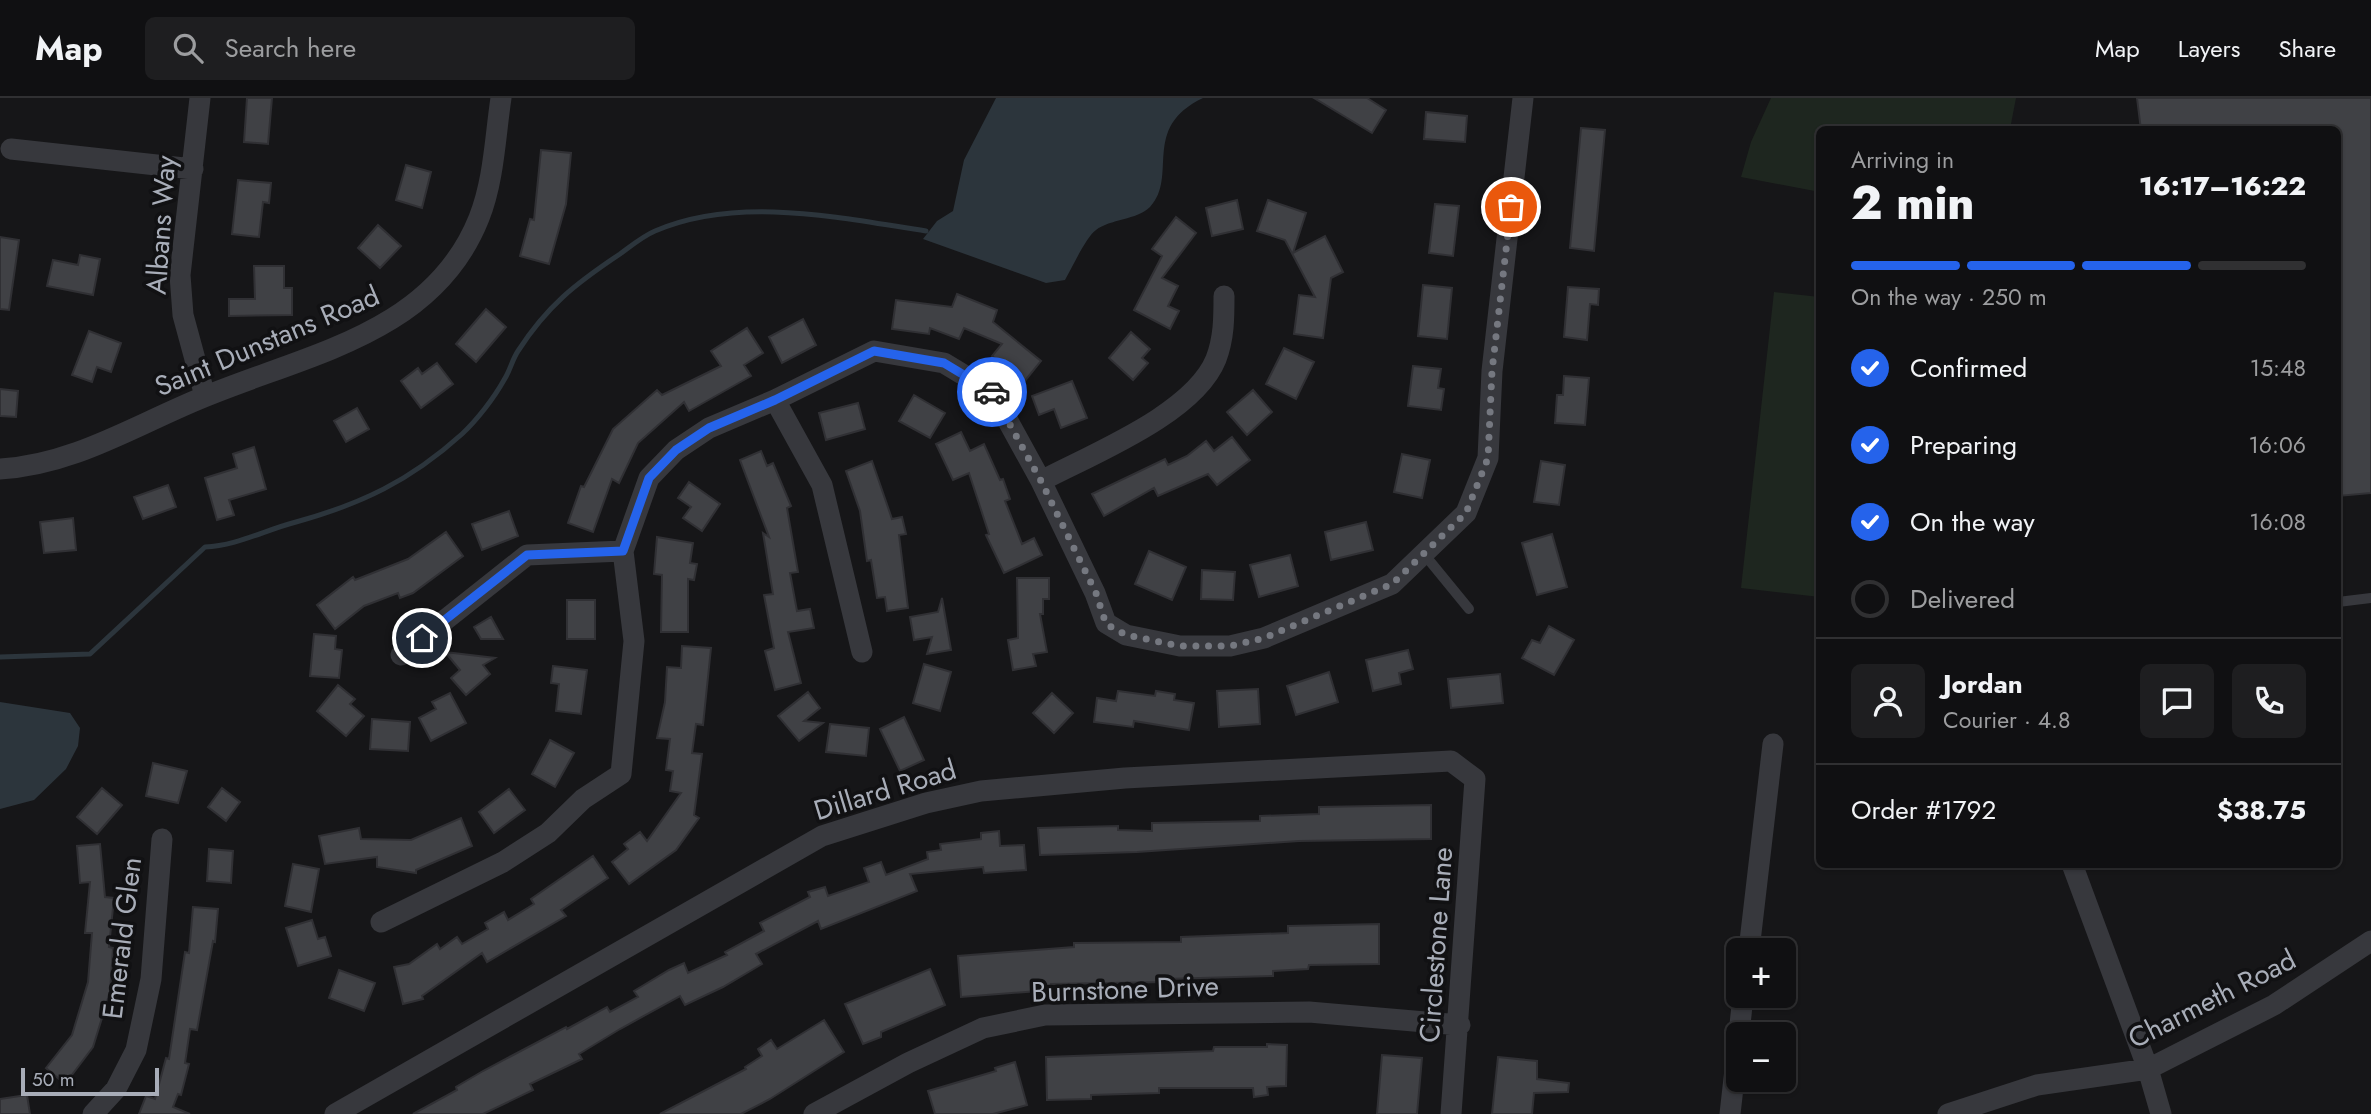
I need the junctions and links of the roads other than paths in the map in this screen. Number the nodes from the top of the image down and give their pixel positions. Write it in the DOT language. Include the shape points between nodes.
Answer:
graph roads {
  1 [pos="200,98"];
  2 [pos="500,98"];
  3 [pos="1523,98"];
  4 [pos="11,149"];
  5 [pos="193,169"];
  6 [pos="1224,296"];
  7 [pos="205,396"];
  8 [pos="775,400"];
  9 [pos="0,469"];
  10 [pos="1041,481"];
  11 [pos="623,551"];
  12 [pos="1424,554"];
  13 [pos="2371,598"];
  14 [pos="2341,602"];
  15 [pos="1469,609"];
  16 [pos="862,652"];
  17 [pos="401,654"];
  18 [pos="1773,744"];
  19 [pos="1475,779"];
  20 [pos="162,839"];
  21 [pos="2073,868"];
  22 [pos="381,922"];
  23 [pos="1750,938"];
  24 [pos="2371,941"];
  25 [pos="1460,1025"];
  26 [pos="2148,1069"];
  27 [pos="1732,1092"];
  28 [pos="93,1114"];
  29 [pos="335,1114"];
  30 [pos="814,1114"];
  31 [pos="1451,1114"];
  32 [pos="1730,1114"];
  33 [pos="1948,1114"];
  34 [pos="2161,1114"];
  1 -- 5 [label="street, Albans Way"];
  2 -- 7 [label="street, Saint Dunstans Road" via="491,178 479,218 463,251 428,294 359,338"];
  3 -- 12 [label="street" via="1492,371 1488,458 1466,513"];
  4 -- 5 [label="street"];
  5 -- 7 [label="street, Albans Way" via="180,275 183,315"];
  6 -- 10 [label="street" via="1224,328 1215,361 1187,399 1161,418"];
  7 -- 9 [label="street, Saint Dunstans Road" via="89,450"];
  8 -- 10 [label="street" via="874,351 944,363 992,392"];
  8 -- 11 [label="street" via="709,428 676,450 649,478"];
  8 -- 16 [label="street" via="822,485"];
  10 -- 12 [label="street" via="1096,593 1106,624 1126,635 1180,646 1230,646 1264,638 1392,584"];
  11 -- 17 [label="street" via="527,555"];
  11 -- 22 [label="street" via="634,641 621,774 583,799 548,833 503,862"];
  12 -- 15 [label="lane"];
  13 -- 14 [label="lane"];
  18 -- 23 [label="street"];
  19 -- 25 [label="street, Circlestone Lane"];
  19 -- 29 [label="street, Dillard Road" via="1451,761 1125,778 981,791 926,803 822,836"];
  20 -- 28 [label="street, Emerald Glen" via="151,979 136,1050 116,1089"];
  21 -- 26 [label="street"];
  24 -- 26 [label="street, Charmeth Road" via="2274,1005"];
  25 -- 30 [label="street, Burnstone Drive" via="1309,1012 1045,1015 983,1028"];
  25 -- 31 [label="street, Circlestone Lane"];
  26 -- 33 [label="street, Charmeth Road" via="2037,1085"];
  26 -- 34 [label="street"];
  27 -- 32 [label="street"];
}
